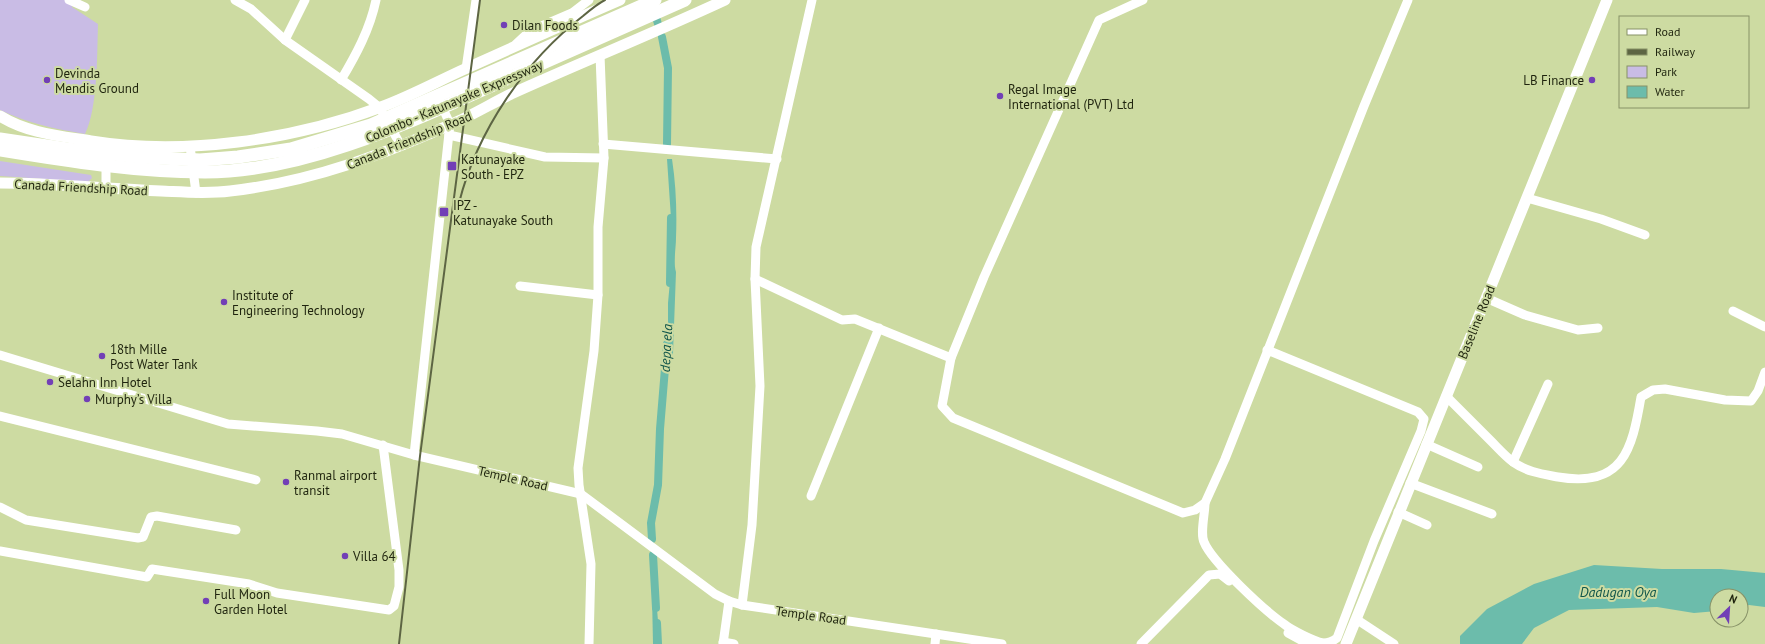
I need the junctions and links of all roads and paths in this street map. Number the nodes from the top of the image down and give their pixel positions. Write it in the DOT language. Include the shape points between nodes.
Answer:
graph roads {
  1 [pos="69,0"];
  2 [pos="234,0"];
  3 [pos="254,0"];
  4 [pos="305,0"];
  5 [pos="376,0"];
  6 [pos="476,0"];
  7 [pos="589,0"];
  8 [pos="620,0"];
  9 [pos="655,0"];
  10 [pos="684,0"];
  11 [pos="725,0"];
  12 [pos="812,0"];
  13 [pos="1143,0"];
  14 [pos="1408,0"];
  15 [pos="1607,0"];
  16 [pos="85,7"];
  17 [pos="251,9"];
  18 [pos="286,40"];
  19 [pos="515,47"];
  20 [pos="600,55"];
  21 [pos="466,69"];
  22 [pos="341,80"];
  23 [pos="432,86"];
  24 [pos="380,108"];
  25 [pos="0,116"];
  26 [pos="450,130"];
  27 [pos="0,139"];
  28 [pos="106,143"];
  29 [pos="604,144"];
  30 [pos="190,146"];
  31 [pos="401,146"];
  32 [pos="0,150"];
  33 [pos="604,158"];
  34 [pos="777,159"];
  35 [pos="0,185"];
  36 [pos="106,189"];
  37 [pos="196,192"];
  38 [pos="1527,198"];
  39 [pos="1646,235"];
  40 [pos="755,279"];
  41 [pos="520,286"];
  42 [pos="598,295"];
  43 [pos="1486,298"];
  44 [pos="1733,311"];
  45 [pos="1765,327"];
  46 [pos="879,328"];
  47 [pos="1598,328"];
  48 [pos="1267,350"];
  49 [pos="0,355"];
  50 [pos="951,358"];
  51 [pos="1765,372"];
  52 [pos="1548,384"];
  53 [pos="1446,396"];
  54 [pos="0,416"];
  55 [pos="1426,444"];
  56 [pos="383,445"];
  57 [pos="414,455"];
  58 [pos="1512,462"];
  59 [pos="1478,467"];
  60 [pos="256,480"];
  61 [pos="1410,483"];
  62 [pos="581,494"];
  63 [pos="811,496"];
  64 [pos="1205,503"];
  65 [pos="0,507"];
  66 [pos="1398,512"];
  67 [pos="1492,514"];
  68 [pos="1427,525"];
  69 [pos="236,530"];
  70 [pos="0,551"];
  71 [pos="729,601"];
  72 [pos="742,605"];
  73 [pos="1356,619"];
  74 [pos="936,634"];
  75 [pos="723,643"];
  76 [pos="589,644"];
  77 [pos="734,644"];
  78 [pos="935,644"];
  79 [pos="1002,644"];
  80 [pos="1141,644"];
  81 [pos="1308,644"];
  82 [pos="1346,644"];
  83 [pos="1394,644"];
  1 -- 16 [label="street"];
  2 -- 17 [label="street"];
  3 -- 17 [label="street"];
  4 -- 18 [label="street"];
  5 -- 22 [label="street" via="372,17"];
  6 -- 21 [label="street"];
  7 -- 19 [label="street" via="572,12 530,31"];
  8 -- 19 [label="main road"];
  9 -- 27 [label="highway, Colombo - Katunayake Expressway" via="371,126 291,148 200,160 74,150"];
  10 -- 32 [label="highway, Colombo - Katunayake Expressway" via="412,121 364,140 290,161 205,172 83,163"];
  11 -- 20 [label="main road, Canada Friendship Road"];
  12 -- 34 [label="street"];
  13 -- 50 [label="street" via="1100,20 984,277"];
  14 -- 48 [label="street"];
  15 -- 38 [label="main road, Baseline Road"];
  17 -- 18 [label="street"];
  18 -- 22 [label="street"];
  19 -- 21 [label="main road"];
  20 -- 26 [label="main road, Canada Friendship Road" via="509,95"];
  20 -- 29 [label="street"];
  21 -- 23 [label="main road"];
  22 -- 24 [label="street"];
  23 -- 24 [label="main road"];
  23 -- 26 [label="street"];
  24 -- 30 [label="main road" via="268,138"];
  24 -- 31 [label="street"];
  25 -- 28 [label="main road" via="44,133"];
  26 -- 31 [label="main road, Canada Friendship Road"];
  26 -- 33 [label="street" via="545,157"];
  26 -- 57 [label="street"];
  28 -- 30 [label="main road" via="140,147"];
  28 -- 36 [label="street"];
  29 -- 33 [label="street"];
  29 -- 34 [label="street"];
  30 -- 37 [label="street"];
  31 -- 37 [label="main road, Canada Friendship Road" via="365,160 297,180 229,191"];
  33 -- 42 [label="street" via="598,227"];
  34 -- 40 [label="street" via="756,247"];
  35 -- 36 [label="main road, Canada Friendship Road" via="29,183"];
  36 -- 37 [label="main road, Canada Friendship Road"];
  38 -- 39 [label="street"];
  38 -- 43 [label="main road, Baseline Road"];
  40 -- 46 [label="street" via="842,320 855,319"];
  40 -- 72 [label="street" via="760,386 752,525"];
  41 -- 42 [label="street"];
  42 -- 62 [label="street" via="590,388 579,456 578,476"];
  43 -- 47 [label="street" via="1525,315 1578,330"];
  43 -- 53 [label="main road, Baseline Road"];
  44 -- 45 [label="street"];
  46 -- 50 [label="street"];
  46 -- 63 [label="street"];
  48 -- 64 [label="street" via="1225,459"];
  48 -- 64 [label="street" via="1418,412 1424,419 1337,638 1332,642 1320,642 1285,625 1222,566 1209,552 1203,540"];
  49 -- 56 [label="street, Temple Road" via="228,424 342,434"];
  50 -- 64 [label="street" via="942,406 954,418 1183,513 1195,510"];
  51 -- 58 [label="street" via="1751,401 1725,400 1666,389 1653,390 1641,397 1635,429 1626,454 1612,471 1592,479 1572,479 1531,472"];
  52 -- 58 [label="street"];
  53 -- 55 [label="main road, Baseline Road"];
  53 -- 58 [label="street"];
  54 -- 60 [label="street"];
  55 -- 59 [label="street"];
  55 -- 61 [label="main road, Baseline Road"];
  56 -- 57 [label="street, Temple Road"];
  56 -- 70 [label="street" via="399,570 399,587 394,606 389,610 277,593 249,584 152,569 147,577"];
  57 -- 62 [label="street, Temple Road"];
  61 -- 66 [label="main road, Baseline Road"];
  61 -- 67 [label="street"];
  62 -- 71 [label="street, Temple Road"];
  62 -- 76 [label="street" via="591,564"];
  65 -- 69 [label="street" via="26,520 138,538 143,537 152,517 157,516"];
  66 -- 68 [label="street"];
  66 -- 73 [label="main road, Baseline Road"];
  71 -- 72 [label="street, Temple Road"];
  71 -- 75 [label="street"];
  72 -- 74 [label="street, Temple Road"];
  73 -- 82 [label="main road, Baseline Road"];
  73 -- 83 [label="street"];
  74 -- 78 [label="street"];
  74 -- 79 [label="street, Temple Road"];
  75 -- 77 [label="street"];
  80 -- 81 [label="street" via="1209,575 1215,573 1226,578 1281,629"];
}
